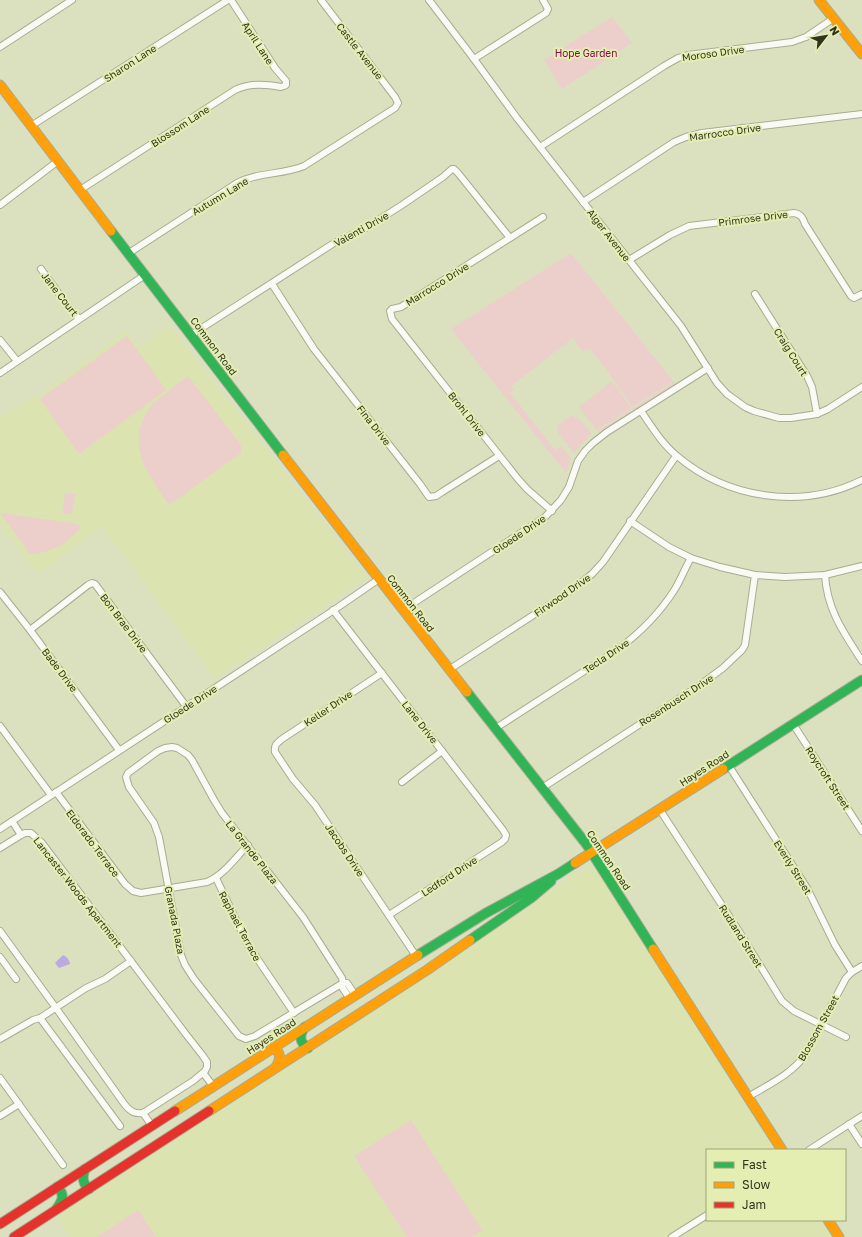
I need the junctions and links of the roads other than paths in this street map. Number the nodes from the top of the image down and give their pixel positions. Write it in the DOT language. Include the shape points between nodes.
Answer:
graph roads {
  1 [pos="72,0"];
  2 [pos="228,0"];
  3 [pos="231,0"];
  4 [pos="321,0"];
  5 [pos="429,0"];
  6 [pos="543,0"];
  7 [pos="819,0"];
  8 [pos="834,18"];
  9 [pos="0,47"];
  10 [pos="862,54"];
  11 [pos="474,59"];
  12 [pos="0,85"];
  13 [pos="286,85"];
  14 [pos="398,103"];
  15 [pos="862,114"];
  16 [pos="31,126"];
  17 [pos="540,147"];
  18 [pos="58,161"];
  19 [pos="80,190"];
  20 [pos="583,202"];
  21 [pos="0,205"];
  22 [pos="543,217"];
  23 [pos="510,238"];
  24 [pos="129,253"];
  25 [pos="629,260"];
  26 [pos="41,269"];
  27 [pos="145,275"];
  28 [pos="272,284"];
  29 [pos="755,294"];
  30 [pos="862,294"];
  31 [pos="390,311"];
  32 [pos="79,319"];
  33 [pos="191,335"];
  34 [pos="0,340"];
  35 [pos="17,362"];
  36 [pos="708,368"];
  37 [pos="0,373"];
  38 [pos="862,387"];
  39 [pos="641,411"];
  40 [pos="818,414"];
  41 [pos="500,456"];
  42 [pos="676,456"];
  43 [pos="862,480"];
  44 [pos="552,510"];
  45 [pos="630,521"];
  46 [pos="691,558"];
  47 [pos="862,566"];
  48 [pos="755,575"];
  49 [pos="825,575"];
  50 [pos="379,579"];
  51 [pos="0,592"];
  52 [pos="333,610"];
  53 [pos="403,610"];
  54 [pos="30,630"];
  55 [pos="862,661"];
  56 [pos="450,669"];
  57 [pos="382,673"];
  58 [pos="861,684"];
  59 [pos="186,706"];
  60 [pos="794,724"];
  61 [pos="0,726"];
  62 [pos="496,728"];
  63 [pos="275,745"];
  64 [pos="119,750"];
  65 [pos="442,751"];
  66 [pos="149,757"];
  67 [pos="729,766"];
  68 [pos="402,782"];
  69 [pos="542,788"];
  70 [pos="54,794"];
  71 [pos="660,810"];
  72 [pos="12,821"];
  73 [pos="0,828"];
  74 [pos="862,831"];
  75 [pos="21,834"];
  76 [pos="506,835"];
  77 [pos="248,845"];
  78 [pos="0,848"];
  79 [pos="592,853"];
  80 [pos="558,874"];
  81 [pos="216,878"];
  82 [pos="169,889"];
  83 [pos="484,914"];
  84 [pos="389,915"];
  85 [pos="492,926"];
  86 [pos="0,931"];
  87 [pos="416,956"];
  88 [pos="0,957"];
  89 [pos="131,961"];
  90 [pos="862,966"];
  91 [pos="852,972"];
  92 [pos="16,979"];
  93 [pos="343,983"];
  94 [pos="353,997"];
  95 [pos="56,1008"];
  96 [pos="294,1012"];
  97 [pos="40,1018"];
  98 [pos="821,1025"];
  99 [pos="304,1028"];
  100 [pos="846,1037"];
  101 [pos="0,1039"];
  102 [pos="274,1047"];
  103 [pos="308,1048"];
  104 [pos="276,1069"];
  105 [pos="204,1074"];
  106 [pos="0,1078"];
  107 [pos="213,1086"];
  108 [pos="748,1097"];
  109 [pos="19,1104"];
  110 [pos="143,1113"];
  111 [pos="0,1116"];
  112 [pos="862,1116"];
  113 [pos="849,1124"];
  114 [pos="120,1126"];
  115 [pos="152,1126"];
  116 [pos="862,1144"];
  117 [pos="781,1149"];
  118 [pos="811,1149"];
  119 [pos="63,1165"];
  120 [pos="85,1169"];
  121 [pos="57,1188"];
  122 [pos="89,1188"];
  123 [pos="51,1213"];
  124 [pos="706,1216"];
  125 [pos="829,1221"];
  126 [pos="0,1224"];
  127 [pos="14,1237"];
  128 [pos="672,1237"];
  129 [pos="839,1237"];
  1 -- 9 [label="street"];
  2 -- 16 [label="street, Sharon Lane"];
  3 -- 13 [label="street, April Lane" via="286,81"];
  4 -- 14 [label="street, Castle Avenue"];
  5 -- 11 [label="street, Alger Avenue"];
  6 -- 11 [label="street" via="548,9 546,13"];
  7 -- 8 [label="street"];
  8 -- 10 [label="street"];
  8 -- 17 [label="street, Moroso Drive" via="806,37 792,42 678,58"];
  11 -- 17 [label="street, Alger Avenue"];
  12 -- 16 [label="street, Common Road"];
  13 -- 19 [label="street, Blossom Lane" via="281,87 255,84 240,87"];
  14 -- 24 [label="street, Autumn Lane" via="396,108 310,163 296,170 243,180"];
  15 -- 20 [label="street, Marrocco Drive" via="686,137 674,142"];
  16 -- 18 [label="street, Common Road"];
  17 -- 20 [label="street, Alger Avenue"];
  18 -- 19 [label="street, Common Road"];
  18 -- 21 [label="street"];
  19 -- 24 [label="street, Common Road"];
  20 -- 25 [label="street, Alger Avenue"];
  22 -- 23 [label="street, Marrocco Drive"];
  23 -- 28 [label="street, Valenti Drive" via="458,173 452,169 444,177 366,228 334,243"];
  23 -- 31 [label="street, Marrocco Drive" via="401,307"];
  24 -- 27 [label="street, Common Road"];
  25 -- 30 [label="street, Primrose Drive" via="689,226 794,213 803,218 851,296 854,298"];
  25 -- 36 [label="street, Alger Avenue" via="680,326"];
  26 -- 32 [label="street, Jane Court"];
  27 -- 32 [label="street"];
  27 -- 33 [label="street, Common Road"];
  28 -- 33 [label="street, Valenti Drive"];
  28 -- 41 [label="street, Fina Drive" via="314,349 429,497 436,496"];
  29 -- 40 [label="street, Craig Court" via="807,376 812,386"];
  31 -- 41 [label="street, Brohl Drive" via="392,319"];
  32 -- 35 [label="street"];
  33 -- 50 [label="street, Common Road"];
  34 -- 35 [label="street"];
  35 -- 37 [label="street"];
  36 -- 39 [label="street, Gloede Drive"];
  36 -- 40 [label="street, Alger Avenue" via="727,394 754,411 779,418"];
  38 -- 40 [label="street"];
  39 -- 42 [label="street"];
  39 -- 44 [label="street, Gloede Drive" via="607,432 585,451 569,487"];
  41 -- 44 [label="street, Brohl Drive" via="527,489"];
  42 -- 43 [label="street" via="693,469 732,488 780,497 818,495 839,490"];
  42 -- 45 [label="street, Firwood Drive"];
  44 -- 53 [label="street, Gloede Drive" via="538,522"];
  45 -- 46 [label="street" via="653,538"];
  45 -- 56 [label="street, Firwood Drive" via="603,562 584,582"];
  46 -- 48 [label="street"];
  46 -- 62 [label="street, Tecla Drive" via="663,606 633,638"];
  47 -- 49 [label="street"];
  48 -- 49 [label="street"];
  48 -- 69 [label="street, Rosenbusch Drive" via="745,645 742,650 700,685"];
  49 -- 55 [label="street" via="827,594 834,616"];
  50 -- 52 [label="street, Gloede Drive"];
  50 -- 53 [label="street, Common Road"];
  51 -- 54 [label="street, Bade Drive"];
  52 -- 57 [label="street, Lane Drive"];
  52 -- 59 [label="street, Gloede Drive"];
  53 -- 56 [label="street, Common Road"];
  54 -- 59 [label="street, Bon Brae Drive" via="85,588 95,584"];
  54 -- 64 [label="street, Bade Drive"];
  56 -- 62 [label="street, Common Road"];
  57 -- 63 [label="street, Keller Drive"];
  57 -- 65 [label="street, Lane Drive"];
  58 -- 60 [label="street, Hayes Road"];
  59 -- 64 [label="street, Gloede Drive"];
  60 -- 67 [label="street, Hayes Road"];
  60 -- 74 [label="street, Roycroft Street"];
  61 -- 70 [label="street, Eldorado Terrace"];
  62 -- 69 [label="street, Common Road"];
  63 -- 84 [label="street, Jacobs Drive" via="276,752 293,780 315,805"];
  64 -- 70 [label="street, Gloede Drive"];
  65 -- 68 [label="street"];
  65 -- 76 [label="street, Lane Drive"];
  66 -- 77 [label="street, La Grande Plaza" via="172,747 188,755 214,800"];
  66 -- 82 [label="street, Granada Plaza" via="126,777 129,787 158,831"];
  67 -- 71 [label="street, Hayes Road"];
  67 -- 91 [label="street, Everly Street" via="807,888 835,946"];
  69 -- 79 [label="street, Common Road"];
  70 -- 72 [label="street, Gloede Drive"];
  70 -- 82 [label="street, Eldorado Terrace" via="133,891 141,893"];
  71 -- 79 [label="street, Hayes Road"];
  71 -- 98 [label="street, Rudland Street" via="779,998 790,1008"];
  72 -- 73 [label="street, Gloede Drive"];
  72 -- 75 [label="street, Lancaster Woods Apartment"];
  75 -- 78 [label="street, Lancaster Woods Apartment"];
  75 -- 89 [label="street, Lancaster Woods Apartment" via="31,833 38,838"];
  76 -- 84 [label="street, Ledford Drive" via="502,842"];
  77 -- 81 [label="street"];
  77 -- 93 [label="street, La Grande Plaza" via="303,917"];
  79 -- 80 [label="street, Hayes Road"];
  79 -- 108 [label="street, Common Road"];
  80 -- 83 [label="street, Hayes Road"];
  80 -- 85 [label="street, Hayes Road" via="531,898"];
  81 -- 82 [label="street"];
  81 -- 96 [label="street, Raphael Terrace" via="248,945"];
  82 -- 96 [label="street, Granada Plaza" via="180,955 194,979 239,1036 250,1038"];
  83 -- 85 [label="street"];
  83 -- 87 [label="street, Hayes Road"];
  84 -- 87 [label="street, Jacobs Drive"];
  85 -- 103 [label="street, Hayes Road"];
  86 -- 95 [label="street"];
  87 -- 94 [label="street, Hayes Road"];
  88 -- 92 [label="street"];
  89 -- 95 [label="street"];
  89 -- 105 [label="street, Lancaster Woods Apartment" via="207,1062"];
  90 -- 91 [label="street, Blossom Street"];
  91 -- 98 [label="street, Blossom Street" via="846,978"];
  93 -- 94 [label="street, La Grande Plaza" via="347,983"];
  93 -- 96 [label="street, Granada Plaza"];
  94 -- 99 [label="street, Hayes Road"];
  95 -- 97 [label="street"];
  95 -- 110 [label="street" via="125,1105 134,1113"];
  97 -- 101 [label="street"];
  97 -- 114 [label="street"];
  98 -- 100 [label="street, Rudland Street"];
  98 -- 108 [label="street, Blossom Street" via="798,1064"];
  99 -- 102 [label="street, Hayes Road"];
  99 -- 103 [label="street" via="300,1038"];
  102 -- 104 [label="street" via="281,1056"];
  102 -- 107 [label="street, Hayes Road"];
  103 -- 104 [label="street, Hayes Road"];
  104 -- 122 [label="street, Hayes Road"];
  105 -- 107 [label="street"];
  105 -- 110 [label="street"];
  106 -- 109 [label="street"];
  107 -- 115 [label="street, Hayes Road"];
  108 -- 117 [label="street, Common Road"];
  109 -- 111 [label="street"];
  109 -- 119 [label="street"];
  110 -- 115 [label="street"];
  112 -- 113 [label="street"];
  113 -- 116 [label="street"];
  113 -- 118 [label="street"];
  115 -- 120 [label="street, Hayes Road"];
  120 -- 121 [label="street, Hayes Road"];
  120 -- 122 [label="street" via="83,1181"];
  121 -- 123 [label="street" via="61,1191 63,1199"];
  121 -- 126 [label="street, Hayes Road"];
  122 -- 123 [label="street, Hayes Road"];
  123 -- 127 [label="street, Hayes Road"];
  124 -- 128 [label="street"];
  125 -- 129 [label="street"];
}
